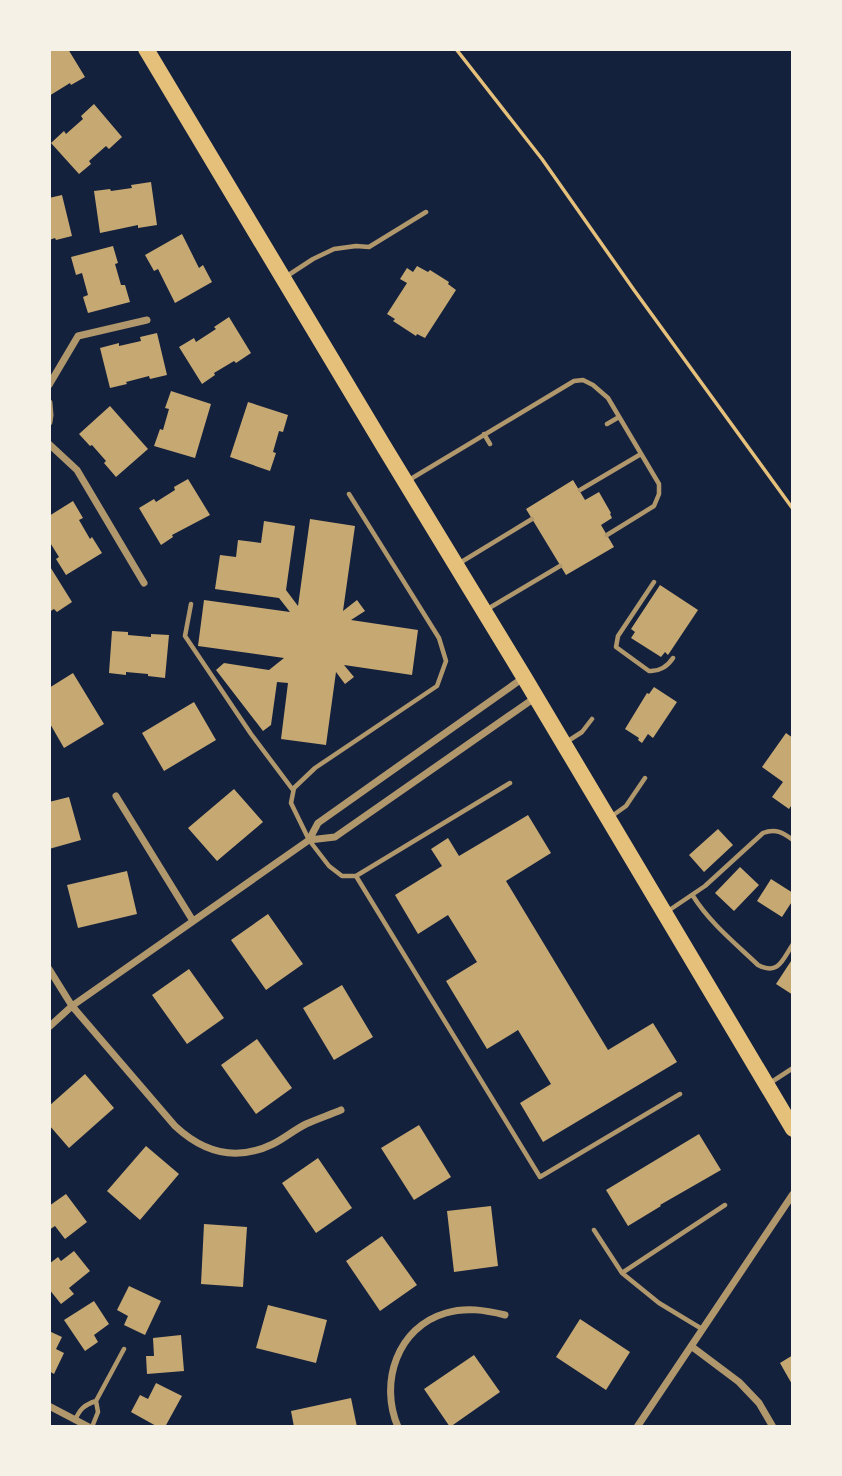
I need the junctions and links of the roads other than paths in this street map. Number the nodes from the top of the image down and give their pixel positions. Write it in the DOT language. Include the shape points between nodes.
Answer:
graph roads {
  1 [pos="146,49"];
  2 [pos="426,212"];
  3 [pos="283,279"];
  4 [pos="147,320"];
  5 [pos="49,385"];
  6 [pos="49,403"];
  7 [pos="619,417"];
  8 [pos="49,422"];
  9 [pos="607,424"];
  10 [pos="484,434"];
  11 [pos="49,444"];
  12 [pos="490,444"];
  13 [pos="641,454"];
  14 [pos="405,482"];
  15 [pos="580,490"];
  16 [pos="349,494"];
  17 [pos="532,519"];
  18 [pos="607,535"];
  19 [pos="456,565"];
  20 [pos="560,566"];
  21 [pos="654,582"];
  22 [pos="144,583"];
  23 [pos="191,604"];
  24 [pos="483,611"];
  25 [pos="673,658"];
  26 [pos="524,677"];
  27 [pos="536,697"];
  28 [pos="592,719"];
  29 [pos="563,744"];
  30 [pos="645,778"];
  31 [pos="510,783"];
  32 [pos="293,791"];
  33 [pos="116,796"];
  34 [pos="608,818"];
  35 [pos="309,840"];
  36 [pos="793,840"];
  37 [pos="356,876"];
  38 [pos="693,895"];
  39 [pos="665,913"];
  40 [pos="193,921"];
  41 [pos="793,944"];
  42 [pos="49,969"];
  43 [pos="72,1006"];
  44 [pos="49,1027"];
  45 [pos="793,1068"];
  46 [pos="766,1085"];
  47 [pos="680,1094"];
  48 [pos="341,1111"];
  49 [pos="793,1129"];
  50 [pos="793,1194"];
  51 [pos="725,1205"];
  52 [pos="594,1230"];
  53 [pos="622,1273"];
  54 [pos="505,1315"];
  55 [pos="702,1329"];
  56 [pos="691,1346"];
  57 [pos="124,1349"];
  58 [pos="96,1401"];
  59 [pos="49,1406"];
  60 [pos="75,1420"];
  61 [pos="90,1427"];
  62 [pos="398,1427"];
  63 [pos="637,1427"];
  64 [pos="773,1427"];
  1 -- 3 [label="main road"];
  2 -- 3 [label="lane" via="369,247 334,249"];
  3 -- 14 [label="main road"];
  4 -- 5 [label="street" via="78,336"];
  6 -- 8 [label="street"];
  7 -- 9 [label="lane"];
  7 -- 10 [label="lane" via="602,392 579,380"];
  7 -- 13 [label="lane"];
  10 -- 12 [label="lane"];
  10 -- 14 [label="lane"];
  11 -- 22 [label="street" via="77,470"];
  13 -- 15 [label="lane"];
  13 -- 18 [label="lane" via="659,484 657,499 649,510"];
  14 -- 19 [label="main road"];
  16 -- 32 [label="lane" via="439,638 446,661 437,686 315,768"];
  17 -- 19 [label="lane"];
  19 -- 24 [label="main road"];
  20 -- 24 [label="lane"];
  21 -- 25 [label="lane" via="616,640 616,647 631,662 653,671"];
  23 -- 32 [label="lane" via="185,636"];
  24 -- 26 [label="main road"];
  26 -- 27 [label="main road"];
  26 -- 35 [label="street" via="318,823"];
  27 -- 29 [label="main road"];
  27 -- 35 [label="street" via="335,837"];
  28 -- 29 [label="lane"];
  29 -- 34 [label="main road"];
  30 -- 34 [label="lane" via="626,806"];
  31 -- 37 [label="lane"];
  32 -- 35 [label="lane" via="291,803"];
  33 -- 40 [label="street"];
  34 -- 39 [label="main road"];
  35 -- 37 [label="lane" via="342,876"];
  35 -- 40 [label="street"];
  36 -- 38 [label="lane" via="780,831 764,833"];
  37 -- 47 [label="lane" via="540,1177"];
  38 -- 39 [label="lane"];
  38 -- 41 [label="lane" via="719,929 764,968 778,966"];
  39 -- 46 [label="main road"];
  40 -- 43 [label="street"];
  42 -- 43 [label="street"];
  43 -- 44 [label="street"];
  43 -- 48 [label="street" via="175,1126 210,1149 235,1154 260,1150"];
  45 -- 46 [label="lane"];
  46 -- 49 [label="main road"];
  50 -- 55 [label="street"];
  51 -- 53 [label="lane"];
  52 -- 53 [label="lane"];
  53 -- 55 [label="lane"];
  54 -- 62 [label="street" via="473,1309 449,1312 414,1332 399,1352 391,1375 389,1400"];
  55 -- 56 [label="street"];
  56 -- 63 [label="street"];
  56 -- 64 [label="street" via="739,1382"];
  57 -- 58 [label="lane"];
  58 -- 60 [label="lane" via="86,1404"];
  58 -- 61 [label="lane" via="98,1412"];
  59 -- 60 [label="street"];
  60 -- 61 [label="street"];
}
